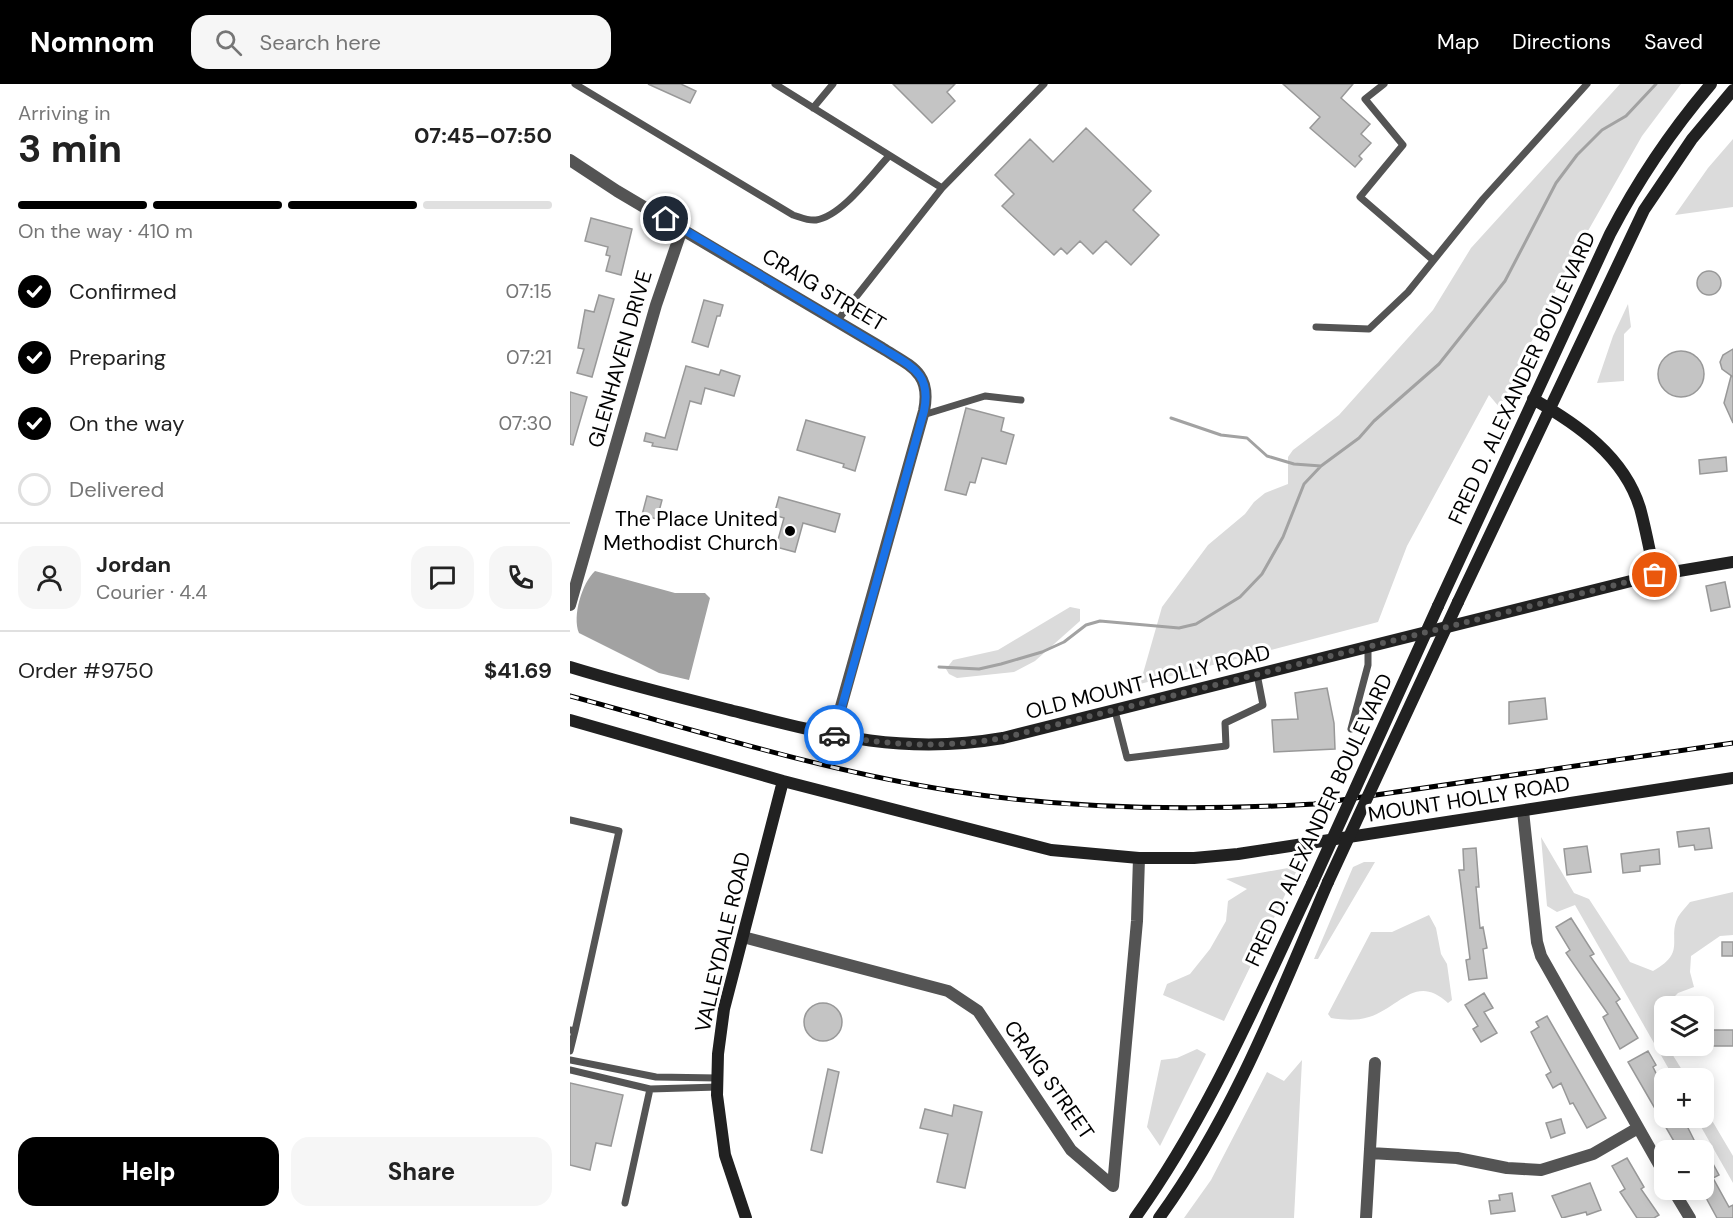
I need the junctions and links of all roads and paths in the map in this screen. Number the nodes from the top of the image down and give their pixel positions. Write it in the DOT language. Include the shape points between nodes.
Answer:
graph roads {
  1 [pos="775,84"];
  2 [pos="833,84"];
  3 [pos="1044,84"];
  4 [pos="1384,84"];
  5 [pos="1587,84"];
  6 [pos="1711,84"];
  7 [pos="572,85"];
  8 [pos="1733,90"];
  9 [pos="813,108"];
  10 [pos="889,156"];
  11 [pos="570,160"];
  12 [pos="942,188"];
  13 [pos="682,229"];
  14 [pos="1433,260"];
  15 [pos="837,321"];
  16 [pos="1316,327"];
  17 [pos="1533,399"];
  18 [pos="1021,400"];
  19 [pos="1550,409"];
  20 [pos="923,415"];
  21 [pos="1733,561"];
  22 [pos="1655,575"];
  23 [pos="570,605"];
  24 [pos="1368,647"];
  25 [pos="570,667"];
  26 [pos="1257,674"];
  27 [pos="1115,711"];
  28 [pos="570,720"];
  29 [pos="1351,729"];
  30 [pos="833,735"];
  31 [pos="1733,778"];
  32 [pos="783,780"];
  33 [pos="1523,811"];
  34 [pos="570,820"];
  35 [pos="1139,858"];
  36 [pos="743,937"];
  37 [pos="572,1030"];
  38 [pos="570,1051"];
  39 [pos="570,1060"];
  40 [pos="1375,1063"];
  41 [pos="570,1070"];
  42 [pos="718,1083"];
  43 [pos="650,1089"];
  44 [pos="1638,1128"];
  45 [pos="1370,1153"];
  46 [pos="1654,1156"];
  47 [pos="1679,1200"];
  48 [pos="625,1203"];
  49 [pos="746,1218"];
  50 [pos="1135,1218"];
  51 [pos="1159,1218"];
  52 [pos="1366,1218"];
  53 [pos="1690,1218"];
  1 -- 9 [label="lane"];
  2 -- 9 [label="lane"];
  3 -- 12 [label="lane"];
  4 -- 14 [label="lane" via="1365,99 1402,145 1360,197"];
  5 -- 14 [label="lane"];
  6 -- 17 [label="street, FRED D. ALEXANDER BOULEVARD" via="1677,125 1630,195"];
  7 -- 10 [label="lane" via="804,219 816,220 837,212"];
  8 -- 19 [label="street, FRED D. ALEXANDER BOULEVARD" via="1692,139 1644,210"];
  9 -- 10 [label="lane"];
  10 -- 12 [label="lane"];
  11 -- 13 [label="street, CRAIG STREET"];
  12 -- 15 [label="lane"];
  13 -- 15 [label="street, CRAIG STREET"];
  13 -- 23 [label="street, GLENHAVEN DRIVE"];
  14 -- 16 [label="lane" via="1408,292 1369,328"];
  15 -- 20 [label="street, CRAIG STREET" via="915,369 926,387"];
  17 -- 19 [label="street"];
  17 -- 50 [label="street, FRED D. ALEXANDER BOULEVARD, bridge" via="1312,884 1201,1115"];
  18 -- 20 [label="lane" via="985,396"];
  19 -- 22 [label="street" via="1591,438 1628,481 1640,508"];
  19 -- 51 [label="street, FRED D. ALEXANDER BOULEVARD, bridge" via="1328,882 1235,1094 1202,1155"];
  20 -- 30 [label="street, CRAIG STREET"];
  21 -- 22 [label="street, OLD MOUNT HOLLY ROAD"];
  22 -- 24 [label="street, OLD MOUNT HOLLY ROAD"];
  24 -- 26 [label="street, OLD MOUNT HOLLY ROAD"];
  24 -- 29 [label="lane" via="1368,665"];
  25 -- 30 [label="street, OLD MOUNT HOLLY ROAD"];
  26 -- 27 [label="street, OLD MOUNT HOLLY ROAD"];
  26 -- 27 [label="lane" via="1263,705 1225,723 1226,746 1127,758"];
  27 -- 30 [label="street, OLD MOUNT HOLLY ROAD" via="1003,738 951,746 881,744"];
  28 -- 32 [label="street, MOUNT HOLLY ROAD"];
  31 -- 33 [label="street, MOUNT HOLLY ROAD"];
  32 -- 35 [label="street, MOUNT HOLLY ROAD" via="1032,846"];
  32 -- 36 [label="street, VALLEYDALE ROAD"];
  33 -- 35 [label="street, MOUNT HOLLY ROAD" via="1238,854"];
  33 -- 44 [label="street" via="1541,956"];
  34 -- 37 [label="lane" via="620,831"];
  35 -- 36 [label="street, CRAIG STREET" via="1113,1186 1071,1150 978,1011 948,991"];
  36 -- 42 [label="street, VALLEYDALE ROAD" via="724,1009"];
  37 -- 38 [label="lane"];
  39 -- 42 [label="lane" via="656,1077"];
  40 -- 45 [label="street"];
  41 -- 43 [label="lane"];
  42 -- 43 [label="lane"];
  42 -- 49 [label="street, VALLEYDALE ROAD" via="725,1155"];
  43 -- 48 [label="lane"];
  44 -- 45 [label="street" via="1593,1154 1541,1170 1457,1158"];
  44 -- 46 [label="street"];
  45 -- 52 [label="street"];
  47 -- 53 [label="street"];
}
